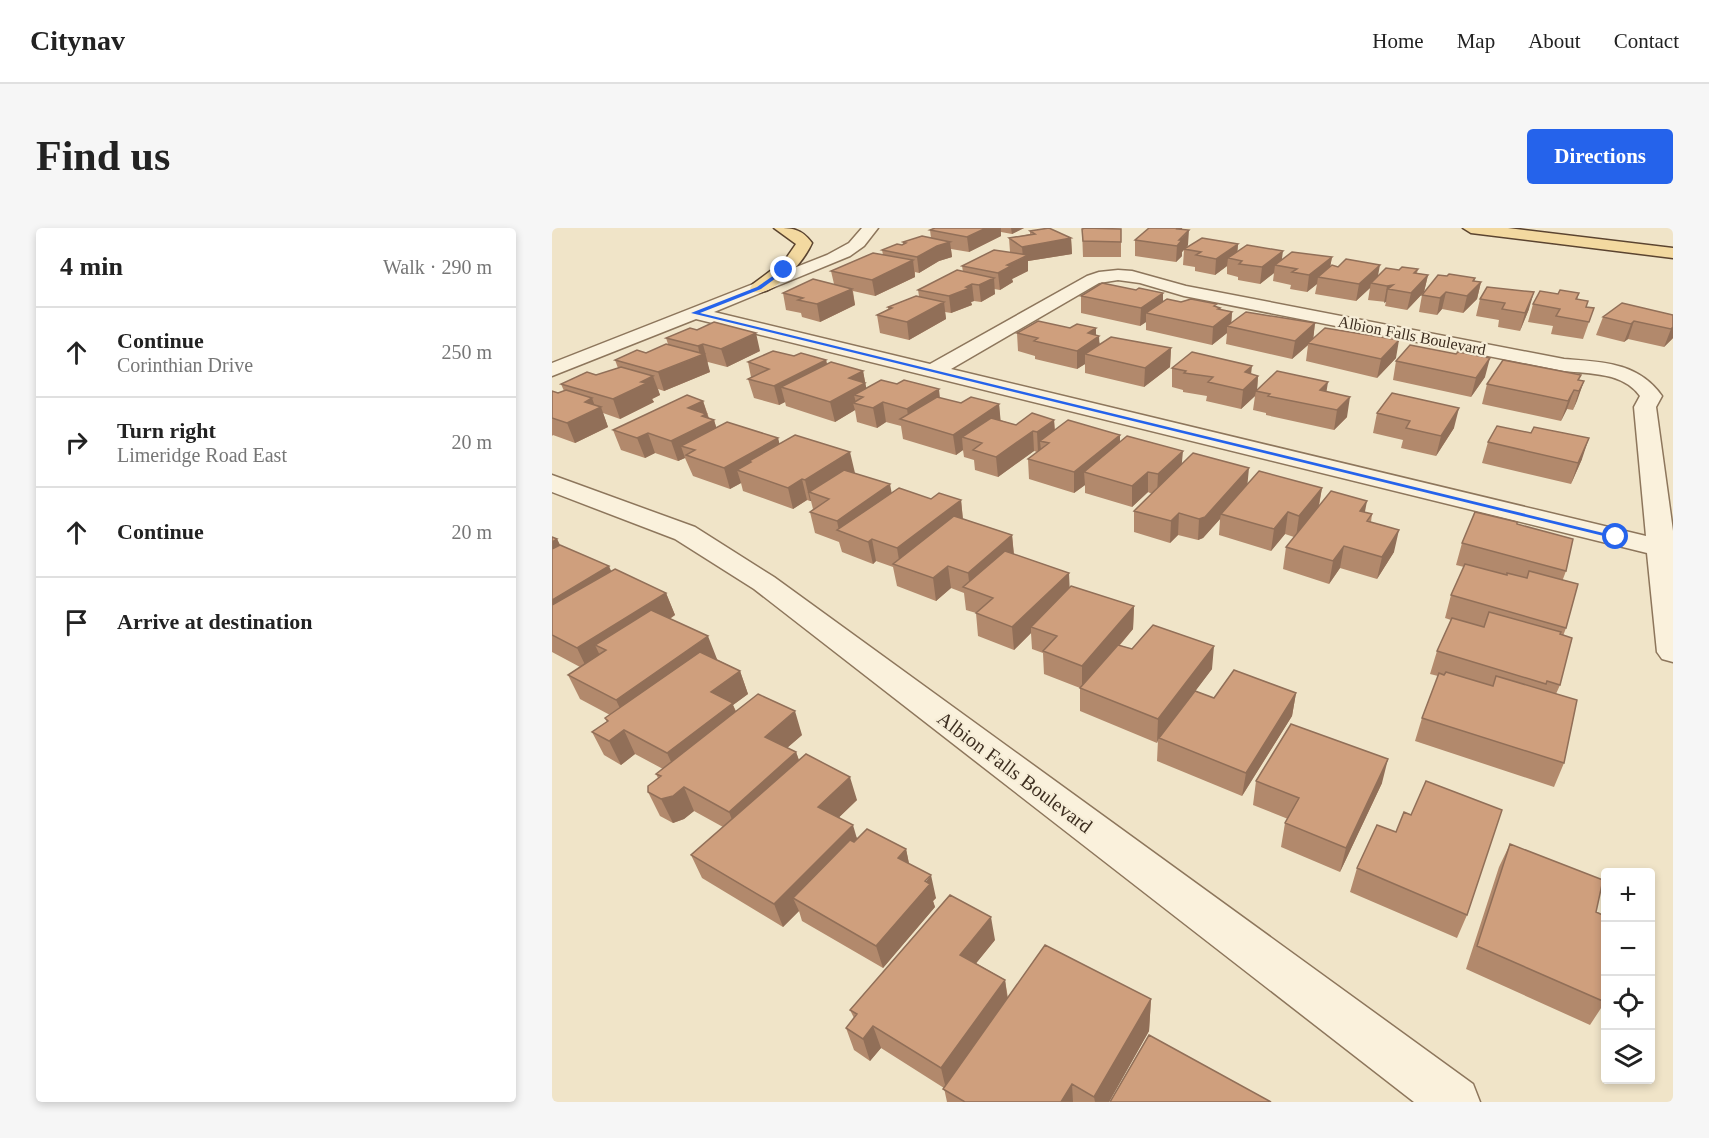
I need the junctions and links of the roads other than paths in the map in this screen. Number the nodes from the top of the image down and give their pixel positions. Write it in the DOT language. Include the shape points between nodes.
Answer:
graph roads {
  1 [pos="782,228"];
  2 [pos="870,228"];
  3 [pos="1472,228"];
  4 [pos="1673,253"];
  5 [pos="759,288"];
  6 [pos="694,313"];
  7 [pos="552,370"];
  8 [pos="933,371"];
  9 [pos="552,483"];
  10 [pos="1661,548"];
  11 [pos="1673,652"];
  12 [pos="1455,1102"];
  1 -- 5 [label="main road" via="804,243 790,264"];
  2 -- 5 [label="street" via="856,246"];
  3 -- 4 [label="main road"];
  5 -- 6 [label="street"];
  6 -- 7 [label="street"];
  6 -- 8 [label="street"];
  8 -- 10 [label="street"];
  8 -- 10 [label="street, Albion Falls Boulevard" via="1090,279 1113,274 1184,291 1624,374 1646,386 1651,396 1645,407"];
  9 -- 12 [label="street, Albion Falls Boulevard" via="685,532 764,583"];
  10 -- 11 [label="street, Albion Falls Boulevard"];
}
